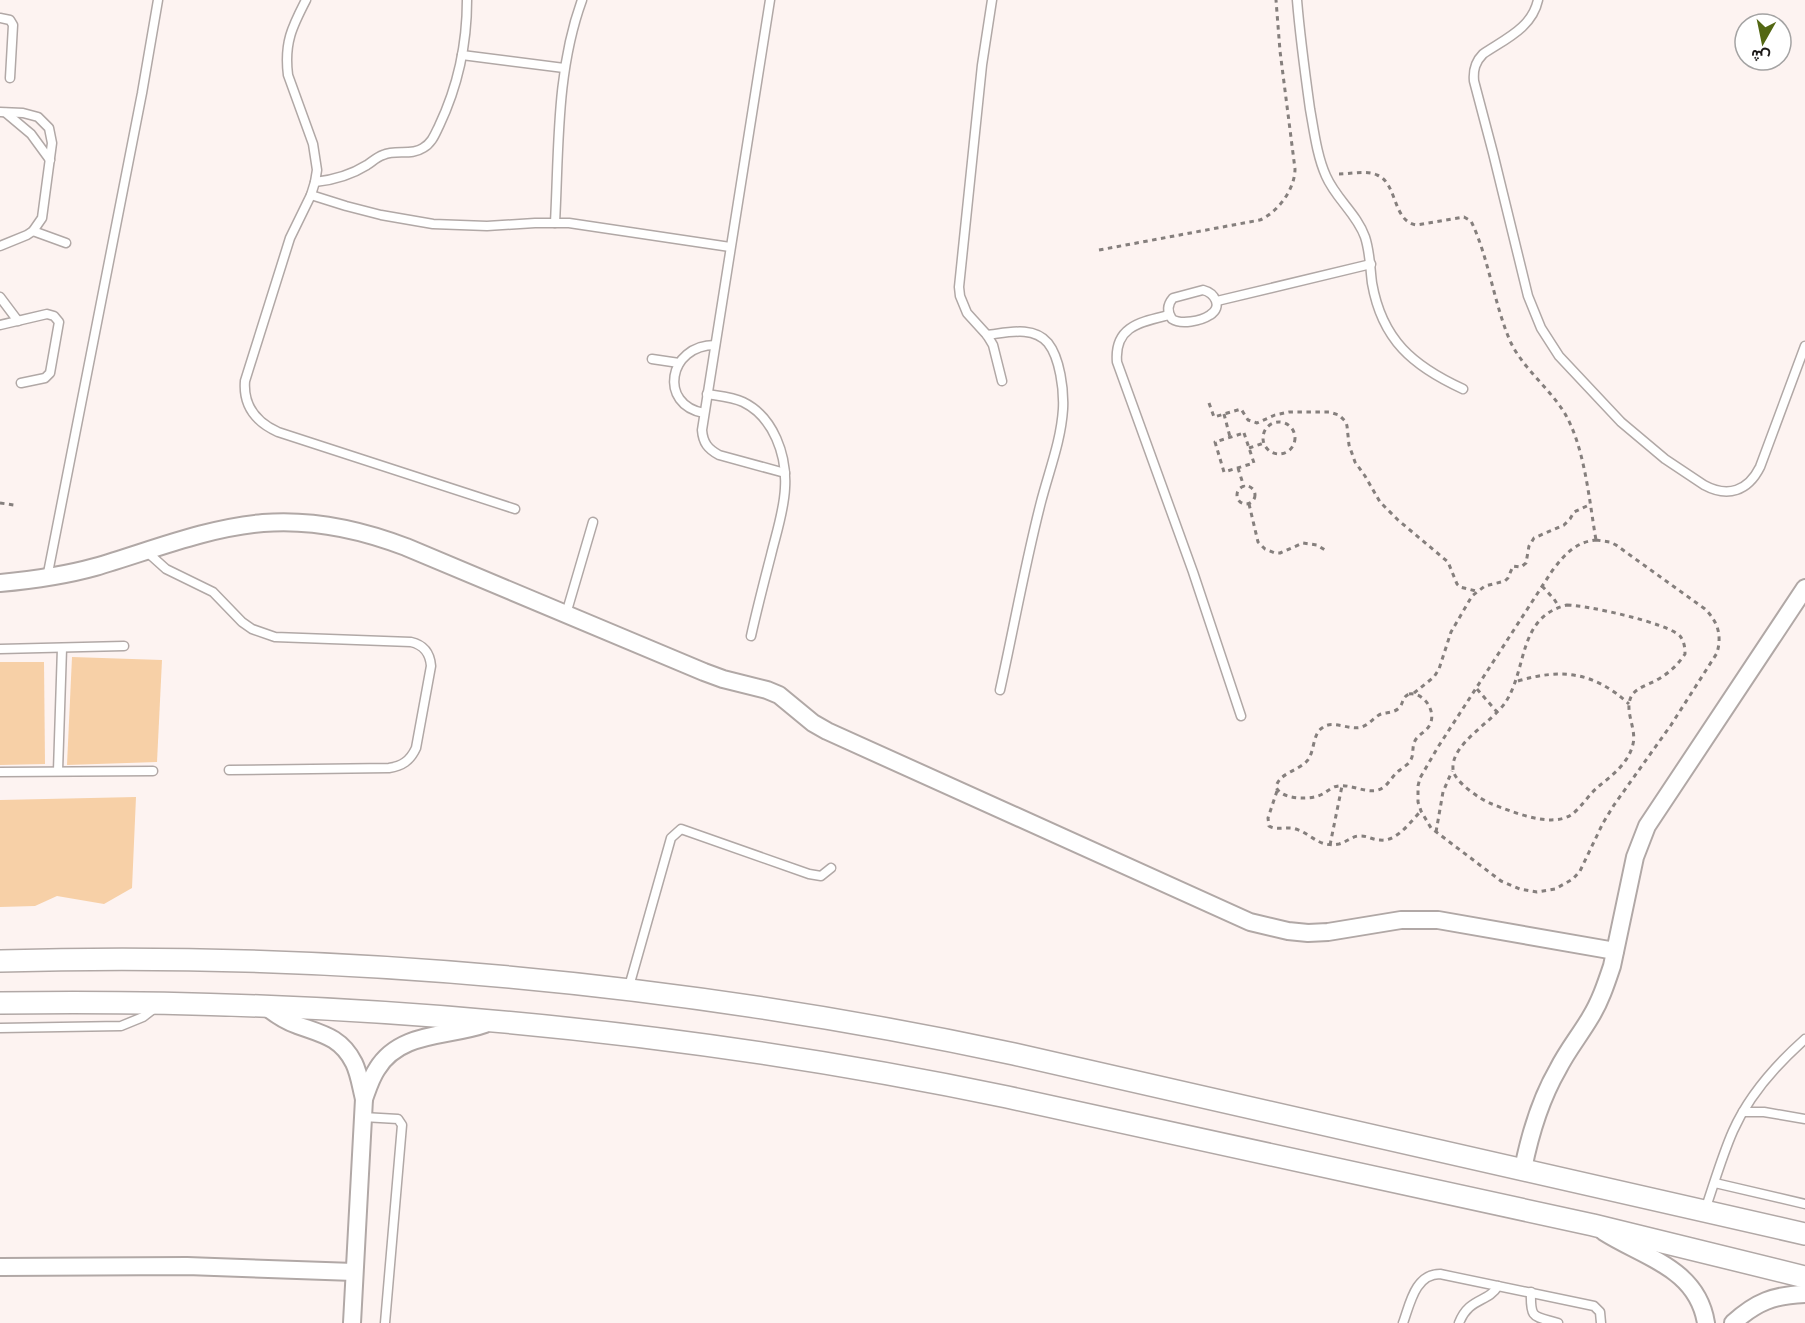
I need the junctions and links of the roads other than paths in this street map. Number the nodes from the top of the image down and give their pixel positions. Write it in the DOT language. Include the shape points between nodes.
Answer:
graph roads {
  1 [pos="158,0"];
  2 [pos="306,0"];
  3 [pos="467,0"];
  4 [pos="582,0"];
  5 [pos="770,0"];
  6 [pos="992,0"];
  7 [pos="1297,0"];
  8 [pos="1538,0"];
  9 [pos="0,18"];
  10 [pos="462,55"];
  11 [pos="564,68"];
  12 [pos="10,78"];
  13 [pos="3,112"];
  14 [pos="50,160"];
  15 [pos="315,182"];
  16 [pos="312,195"];
  17 [pos="555,223"];
  18 [pos="33,231"];
  19 [pos="66,243"];
  20 [pos="0,246"];
  21 [pos="730,247"];
  22 [pos="1371,264"];
  23 [pos="0,297"];
  24 [pos="1216,301"];
  25 [pos="1169,315"];
  26 [pos="18,321"];
  27 [pos="0,325"];
  28 [pos="987,335"];
  29 [pos="715,345"];
  30 [pos="1805,346"];
  31 [pos="652,359"];
  32 [pos="679,363"];
  33 [pos="1002,381"];
  34 [pos="21,383"];
  35 [pos="1463,389"];
  36 [pos="707,394"];
  37 [pos="704,413"];
  38 [pos="785,473"];
  39 [pos="515,509"];
  40 [pos="593,522"];
  41 [pos="146,551"];
  42 [pos="46,578"];
  43 [pos="0,583"];
  44 [pos="1805,588"];
  45 [pos="566,614"];
  46 [pos="751,636"];
  47 [pos="124,646"];
  48 [pos="0,648"];
  49 [pos="62,648"];
  50 [pos="1000,690"];
  51 [pos="1241,716"];
  52 [pos="229,770"];
  53 [pos="58,771"];
  54 [pos="153,771"];
  55 [pos="0,772"];
  56 [pos="831,868"];
  57 [pos="1615,951"];
  58 [pos="0,961"];
  59 [pos="628,991"];
  60 [pos="0,1003"];
  61 [pos="160,1003"];
  62 [pos="263,1005"];
  63 [pos="495,1020"];
  64 [pos="0,1028"];
  65 [pos="1805,1039"];
  66 [pos="364,1099"];
  67 [pos="1743,1112"];
  68 [pos="363,1117"];
  69 [pos="1805,1119"];
  70 [pos="1522,1169"];
  71 [pos="1715,1183"];
  72 [pos="1805,1204"];
  73 [pos="1705,1210"];
  74 [pos="1593,1225"];
  75 [pos="1805,1234"];
  76 [pos="0,1267"];
  77 [pos="354,1272"];
  78 [pos="1805,1277"];
  79 [pos="1498,1286"];
  80 [pos="1531,1292"];
  81 [pos="1805,1294"];
  82 [pos="1541,1321"];
  83 [pos="352,1323"];
  84 [pos="385,1323"];
  85 [pos="1403,1323"];
  86 [pos="1459,1323"];
  87 [pos="1558,1323"];
  88 [pos="1601,1323"];
  89 [pos="1706,1323"];
  90 [pos="1733,1323"];
  1 -- 42 [label="lane"];
  2 -- 15 [label="lane" via="291,28 286,62 313,144"];
  3 -- 10 [label="lane"];
  4 -- 11 [label="lane"];
  5 -- 21 [label="lane"];
  6 -- 28 [label="lane" via="958,287 967,313"];
  7 -- 22 [label="lane" via="1313,128 1325,175 1359,224"];
  8 -- 30 [label="lane" via="1528,22 1483,54 1473,74 1528,296 1541,328 1559,356 1643,442 1712,490 1732,491 1756,476"];
  9 -- 12 [label="lane" via="13,25"];
  10 -- 11 [label="lane"];
  10 -- 15 [label="lane" via="453,92 427,145 415,152 380,155 353,172"];
  11 -- 17 [label="lane"];
  13 -- 14 [label="lane" via="31,134"];
  13 -- 14 [label="lane" via="31,114 45,122 52,135"];
  14 -- 18 [label="lane" via="42,218"];
  15 -- 16 [label="lane"];
  16 -- 17 [label="lane" via="381,215 433,224"];
  16 -- 39 [label="lane" via="290,238 245,381 253,414 278,432"];
  17 -- 21 [label="lane"];
  18 -- 19 [label="lane"];
  18 -- 20 [label="lane"];
  21 -- 29 [label="lane"];
  22 -- 24 [label="lane"];
  22 -- 35 [label="lane" via="1376,299 1398,344 1419,365"];
  23 -- 26 [label="lane"];
  24 -- 25 [label="lane" via="1209,316 1181,323"];
  24 -- 25 [label="lane" via="1203,290 1178,296 1170,302"];
  25 -- 51 [label="lane" via="1131,327 1121,339 1117,362 1190,561"];
  26 -- 27 [label="lane"];
  26 -- 34 [label="lane" via="51,314 59,322 50,373 45,378"];
  28 -- 33 [label="lane"];
  28 -- 50 [label="lane" via="1029,332 1042,338 1057,362 1063,392 1059,437"];
  29 -- 32 [label="lane" via="691,350"];
  29 -- 36 [label="lane"];
  31 -- 32 [label="lane"];
  32 -- 37 [label="lane" via="677,393 688,407"];
  36 -- 37 [label="lane"];
  36 -- 38 [label="lane" via="741,401 764,418 778,443"];
  37 -- 38 [label="lane" via="703,438 712,451"];
  38 -- 46 [label="lane" via="783,503"];
  40 -- 45 [label="lane"];
  41 -- 42 [label="street"];
  41 -- 45 [label="street" via="232,528 271,523 320,524 378,537"];
  41 -- 52 [label="lane" via="166,569 213,592 242,622 263,634 411,642 428,653 431,666 416,748 403,764 389,768"];
  42 -- 43 [label="street"];
  44 -- 57 [label="street" via="1647,826 1635,857"];
  45 -- 57 [label="street" via="704,672 767,690 827,731 1250,922 1308,933 1401,920 1438,920"];
  47 -- 49 [label="lane"];
  48 -- 49 [label="lane"];
  49 -- 53 [label="lane"];
  53 -- 54 [label="lane"];
  53 -- 55 [label="lane"];
  56 -- 59 [label="lane" via="821,876 809,874 681,829 671,838"];
  57 -- 70 [label="street" via="1600,1000 1546,1092"];
  58 -- 59 [label="street" via="164,959 334,965 504,977"];
  59 -- 70 [label="street" via="814,1015 947,1040"];
  60 -- 61 [label="street"];
  61 -- 62 [label="street"];
  61 -- 64 [label="lane" via="143,1017 121,1026"];
  62 -- 63 [label="street"];
  62 -- 66 [label="street" via="287,1021 336,1040 355,1064"];
  63 -- 66 [label="street" via="419,1038 396,1049 378,1067"];
  63 -- 74 [label="street" via="874,1071"];
  65 -- 67 [label="lane" via="1767,1078"];
  66 -- 68 [label="street"];
  67 -- 69 [label="lane"];
  67 -- 71 [label="lane"];
  68 -- 77 [label="street"];
  68 -- 84 [label="lane" via="398,1119 402,1125"];
  70 -- 73 [label="street"];
  71 -- 72 [label="lane"];
  71 -- 73 [label="lane"];
  73 -- 75 [label="street"];
  74 -- 78 [label="street"];
  74 -- 89 [label="street" via="1680,1275 1699,1300"];
  76 -- 77 [label="street" via="187,1266"];
  77 -- 83 [label="street"];
  79 -- 80 [label="lane"];
  79 -- 85 [label="lane" via="1440,1274 1428,1276 1418,1286"];
  79 -- 86 [label="lane" via="1465,1310"];
  80 -- 82 [label="lane" via="1531,1311"];
  80 -- 88 [label="lane" via="1594,1306 1600,1312"];
  81 -- 90 [label="street" via="1762,1302"];
  82 -- 87 [label="lane"];
}
